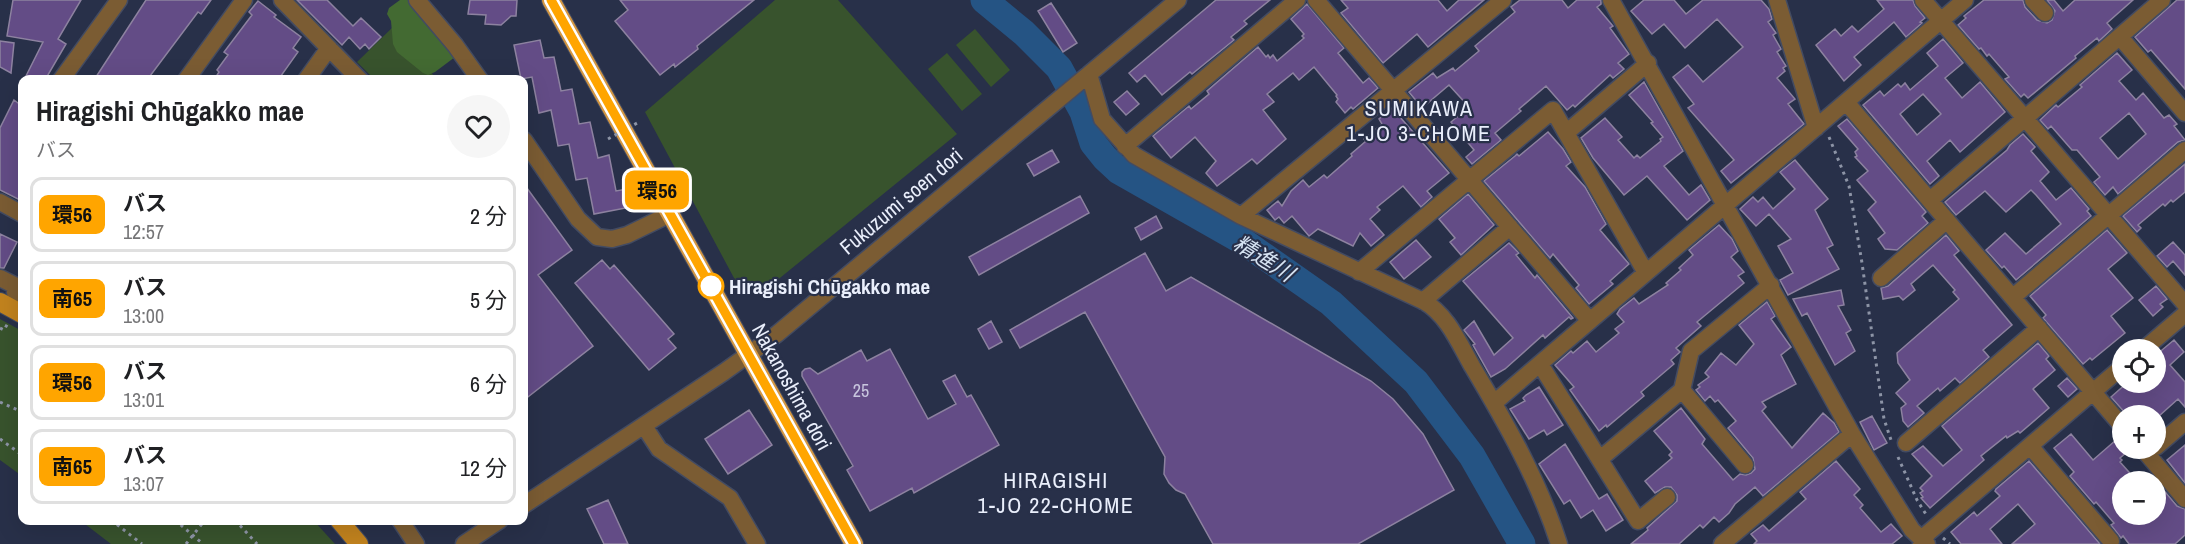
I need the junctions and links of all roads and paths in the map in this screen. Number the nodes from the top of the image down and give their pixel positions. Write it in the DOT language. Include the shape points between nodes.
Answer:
graph roads {
  1 [pos="119,0"];
  2 [pos="244,0"];
  3 [pos="282,0"];
  4 [pos="417,0"];
  5 [pos="551,0"];
  6 [pos="1178,0"];
  7 [pos="1297,0"];
  8 [pos="1316,0"];
  9 [pos="1503,0"];
  10 [pos="1611,0"];
  11 [pos="1777,0"];
  12 [pos="1923,0"];
  13 [pos="1965,0"];
  14 [pos="2033,0"];
  15 [pos="2162,0"];
  16 [pos="2044,13"];
  17 [pos="1941,21"];
  18 [pos="2120,37"];
  19 [pos="329,48"];
  20 [pos="1648,63"];
  21 [pos="66,75"];
  22 [pos="190,75"];
  23 [pos="310,75"];
  24 [pos="355,75"];
  25 [pos="476,75"];
  26 [pos="1077,84"];
  27 [pos="1393,91"];
  28 [pos="1846,102"];
  29 [pos="2185,113"];
  30 [pos="2025,118"];
  31 [pos="639,122"];
  32 [pos="1820,125"];
  33 [pos="1566,133"];
  34 [pos="608,139"];
  35 [pos="528,146"];
  36 [pos="1125,146"];
  37 [pos="2185,150"];
  38 [pos="1470,181"];
  39 [pos="1930,200"];
  40 [pos="0,202"];
  41 [pos="1726,205"];
  42 [pos="18,212"];
  43 [pos="670,214"];
  44 [pos="2108,215"];
  45 [pos="1241,216"];
  46 [pos="1947,220"];
  47 [pos="1510,227"];
  48 [pos="1359,272"];
  49 [pos="1646,273"];
  50 [pos="0,278"];
  51 [pos="1881,278"];
  52 [pos="1770,285"];
  53 [pos="2013,297"];
  54 [pos="1423,301"];
  55 [pos="0,302"];
  56 [pos="2185,304"];
  57 [pos="17,316"];
  58 [pos="1590,321"];
  59 [pos="2182,322"];
  60 [pos="0,328"];
  61 [pos="2039,328"];
  62 [pos="2158,339"];
  63 [pos="748,355"];
  64 [pos="1540,364"];
  65 [pos="2112,376"];
  66 [pos="1682,390"];
  67 [pos="2094,392"];
  68 [pos="0,402"];
  69 [pos="1494,403"];
  70 [pos="18,410"];
  71 [pos="2112,414"];
  72 [pos="2185,422"];
  73 [pos="644,426"];
  74 [pos="1852,434"];
  75 [pos="2166,436"];
  76 [pos="0,439"];
  77 [pos="1906,443"];
  78 [pos="2030,446"];
  79 [pos="18,452"];
  80 [pos="1600,459"];
  81 [pos="2156,459"];
  82 [pos="1745,465"];
  83 [pos="1668,497"];
  84 [pos="2185,499"];
  85 [pos="528,502"];
  86 [pos="117,525"];
  87 [pos="181,525"];
  88 [pos="201,525"];
  89 [pos="240,525"];
  90 [pos="343,525"];
  91 [pos="403,525"];
  92 [pos="492,525"];
  93 [pos="1935,528"];
  94 [pos="193,536"];
  95 [pos="2111,541"];
  96 [pos="1924,543"];
  97 [pos="142,544"];
  98 [pos="186,544"];
  99 [pos="203,544"];
  100 [pos="257,544"];
  101 [pos="360,544"];
  102 [pos="416,544"];
  103 [pos="464,544"];
  104 [pos="757,544"];
  105 [pos="854,544"];
  106 [pos="1559,544"];
  107 [pos="1722,544"];
  108 [pos="1950,544"];
  1 -- 21 [label="street"];
  2 -- 22 [label="street"];
  3 -- 19 [label="street"];
  4 -- 25 [label="street"];
  5 -- 43 [label="highway, Nakanoshima dori"];
  6 -- 26 [label="street, Fukuzumi soen dori"];
  7 -- 36 [label="street"];
  8 -- 27 [label="street"];
  9 -- 27 [label="street"];
  10 -- 20 [label="street"];
  11 -- 32 [label="street"];
  12 -- 17 [label="street"];
  13 -- 17 [label="street"];
  14 -- 16 [label="street"];
  15 -- 18 [label="street"];
  17 -- 28 [label="street"];
  17 -- 30 [label="street"];
  18 -- 29 [label="street"];
  18 -- 30 [label="street"];
  19 -- 23 [label="street"];
  19 -- 24 [label="street"];
  20 -- 33 [label="street"];
  20 -- 41 [label="street"];
  26 -- 36 [label="street"];
  26 -- 63 [label="street, Fukuzumi soen dori"];
  27 -- 38 [label="street"];
  27 -- 45 [label="street"];
  28 -- 32 [label="street"];
  28 -- 39 [label="street"];
  30 -- 39 [label="street"];
  30 -- 44 [label="street"];
  31 -- 34 [label="path, bridge"];
  32 -- 41 [label="street"];
  32 -- 93 [label="path" via="1849,186 1885,426 1917,500"];
  33 -- 38 [label="street" via="1553,110"];
  33 -- 49 [label="street"];
  35 -- 43 [label="street" via="578,219 597,237 627,235"];
  36 -- 45 [label="street" via="1134,155"];
  37 -- 44 [label="street"];
  38 -- 47 [label="street"];
  38 -- 48 [label="street"];
  39 -- 46 [label="street"];
  40 -- 42 [label="street"];
  41 -- 49 [label="street"];
  41 -- 52 [label="street"];
  43 -- 63 [label="highway, Nakanoshima dori"];
  44 -- 53 [label="street"];
  44 -- 56 [label="street"];
  45 -- 48 [label="street"];
  46 -- 51 [label="street"];
  46 -- 53 [label="street"];
  47 -- 54 [label="street"];
  47 -- 58 [label="street"];
  48 -- 54 [label="street"];
  49 -- 58 [label="street"];
  50 -- 57 [label="street" via="14,285"];
  52 -- 66 [label="street" via="1691,351"];
  52 -- 74 [label="street"];
  53 -- 61 [label="street"];
  54 -- 69 [label="street" via="1448,325"];
  55 -- 57 [label="main road"];
  57 -- 60 [label="path" via="4,330"];
  58 -- 64 [label="street"];
  59 -- 62 [label="street"];
  61 -- 67 [label="street"];
  61 -- 77 [label="street"];
  63 -- 73 [label="street, Fukuzumi soen dori"];
  63 -- 105 [label="highway, Nakanoshima dori"];
  64 -- 69 [label="street"];
  64 -- 80 [label="street"];
  65 -- 67 [label="street"];
  66 -- 80 [label="street"];
  66 -- 82 [label="street"];
  67 -- 71 [label="street"];
  67 -- 78 [label="street"];
  68 -- 70 [label="path"];
  69 -- 106 [label="street" via="1525,461"];
  72 -- 75 [label="street"];
  73 -- 85 [label="street, Fukuzumi soen dori"];
  73 -- 104 [label="street" via="659,449 730,498"];
  74 -- 96 [label="street" via="1905,520"];
  74 -- 107 [label="street"];
  76 -- 79 [label="path"];
  78 -- 93 [label="street"];
  78 -- 95 [label="street"];
  80 -- 83 [label="street" via="1638,521"];
  81 -- 84 [label="street"];
  86 -- 97 [label="path"];
  87 -- 94 [label="path"];
  88 -- 94 [label="path"];
  89 -- 100 [label="path"];
  90 -- 101 [label="main road"];
  91 -- 102 [label="street"];
  92 -- 103 [label="street"];
  93 -- 96 [label="street"];
  93 -- 108 [label="path"];
  94 -- 98 [label="path"];
  94 -- 99 [label="path"];
}
